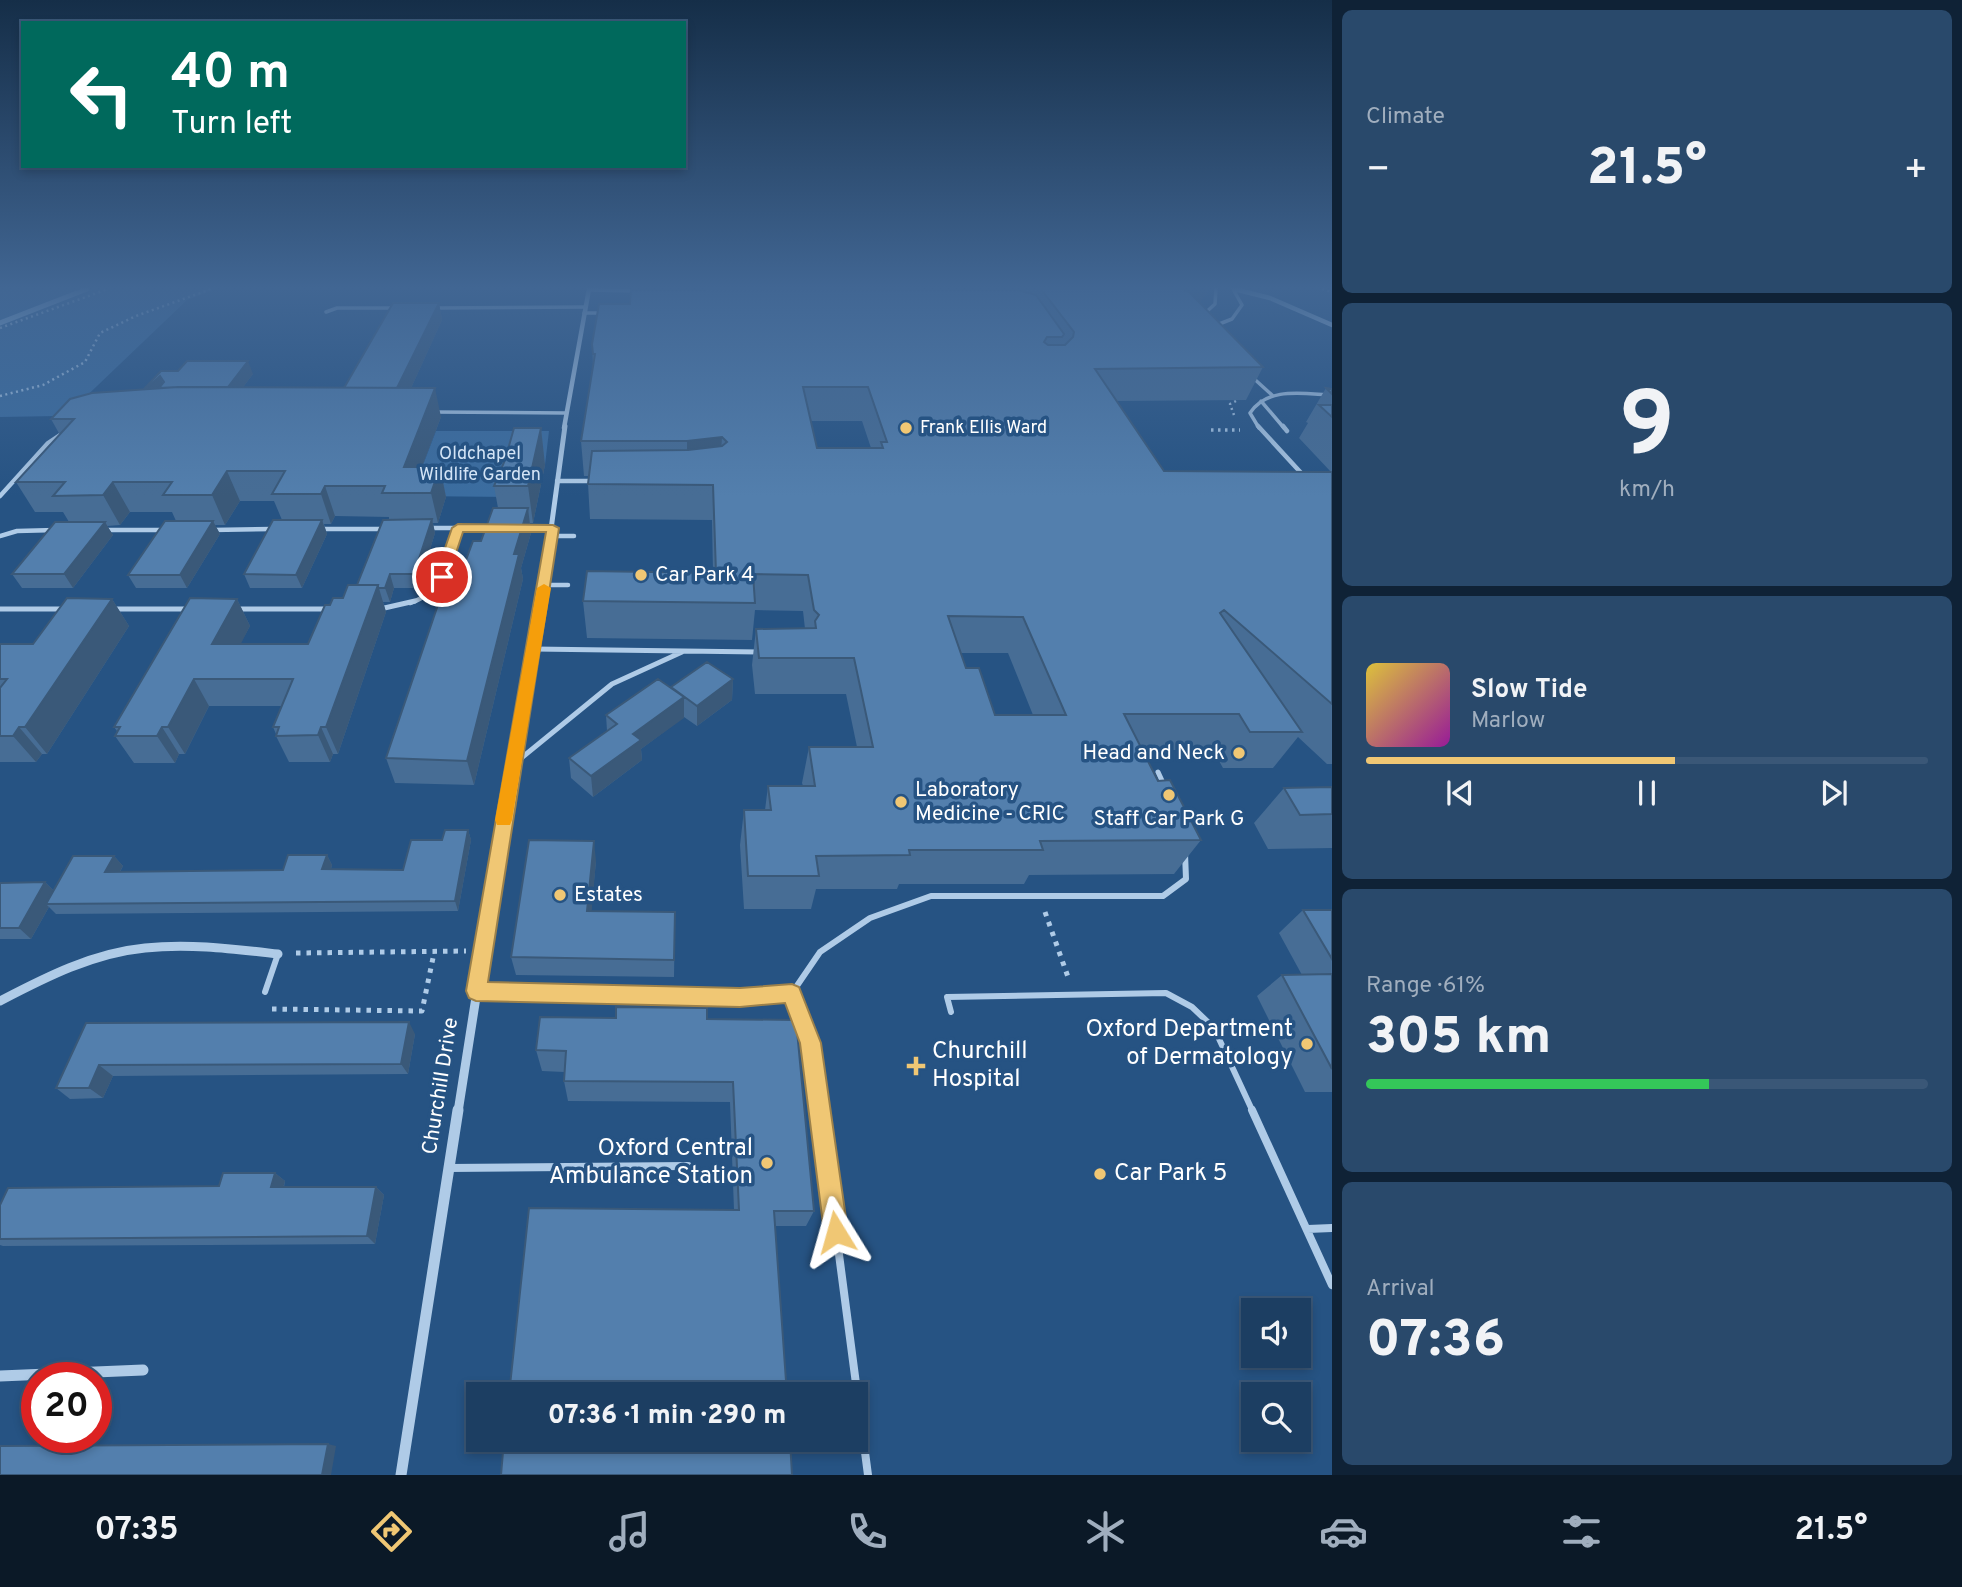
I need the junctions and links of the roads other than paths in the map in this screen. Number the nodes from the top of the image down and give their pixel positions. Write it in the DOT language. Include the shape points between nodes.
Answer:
graph roads {
  1 [pos="576,358"];
  2 [pos="1242,369"];
  3 [pos="1332,395"];
  4 [pos="1272,396"];
  5 [pos="1261,401"];
  6 [pos="429,412"];
  7 [pos="566,413"];
  8 [pos="67,430"];
  9 [pos="1287,431"];
  10 [pos="1308,480"];
  11 [pos="557,481"];
  12 [pos="596,481"];
  13 [pos="0,496"];
  14 [pos="417,528"];
  15 [pos="458,528"];
  16 [pos="494,528"];
  17 [pos="519,528"];
  18 [pos="279,529"];
  19 [pos="320,529"];
  20 [pos="389,529"];
  21 [pos="58,530"];
  22 [pos="99,530"];
  23 [pos="169,530"];
  24 [pos="210,530"];
  25 [pos="552,532"];
  26 [pos="0,536"];
  27 [pos="574,536"];
  28 [pos="544,585"];
  29 [pos="568,585"];
  30 [pos="0,609"];
  31 [pos="79,609"];
  32 [pos="106,609"];
  33 [pos="202,609"];
  34 [pos="230,609"];
  35 [pos="338,609"];
  36 [pos="377,609"];
  37 [pos="534,649"];
  38 [pos="685,651"];
  39 [pos="767,652"];
  40 [pos="512,766"];
  41 [pos="1157,772"];
  42 [pos="1169,794"];
  43 [pos="1185,840"];
  44 [pos="278,954"];
  45 [pos="476,991"];
  46 [pos="265,992"];
  47 [pos="792,993"];
  48 [pos="0,1001"];
  49 [pos="951,1012"];
  50 [pos="688,1166"];
  51 [pos="447,1168"];
  52 [pos="1332,1228"];
  53 [pos="1308,1229"];
  54 [pos="1332,1285"];
  55 [pos="143,1370"];
  56 [pos="0,1376"];
  57 [pos="401,1475"];
  58 [pos="868,1475"];
  1 -- 7 [label="street, Churchill Drive"];
  2 -- 4 [label="lane"];
  3 -- 4 [label="lane"];
  4 -- 5 [label="lane"];
  5 -- 9 [label="lane"];
  5 -- 10 [label="lane" via="1250,413 1255,423"];
  6 -- 7 [label="lane"];
  7 -- 11 [label="street, Churchill Drive"];
  8 -- 13 [label="lane" via="48,443"];
  11 -- 12 [label="lane"];
  11 -- 25 [label="street, Churchill Drive"];
  14 -- 15 [label="lane"];
  15 -- 16 [label="lane"];
  15 -- 36 [label="lane" via="438,588 422,600"];
  17 -- 25 [label="lane"];
  18 -- 24 [label="lane"];
  19 -- 20 [label="lane"];
  21 -- 26 [label="lane"];
  22 -- 23 [label="lane"];
  25 -- 27 [label="lane"];
  25 -- 28 [label="street, Churchill Drive"];
  28 -- 29 [label="lane"];
  28 -- 37 [label="street, Churchill Drive"];
  30 -- 31 [label="lane"];
  32 -- 33 [label="lane"];
  34 -- 35 [label="lane"];
  37 -- 38 [label="lane"];
  37 -- 40 [label="street, Churchill Drive"];
  38 -- 39 [label="lane"];
  38 -- 40 [label="lane" via="612,684"];
  40 -- 45 [label="street, Churchill Drive"];
  41 -- 42 [label="lane"];
  43 -- 47 [label="lane" via="1186,879 1163,896 931,896 870,918 820,952"];
  44 -- 46 [label="lane"];
  44 -- 48 [label="street" via="198,947 126,950 67,968"];
  45 -- 47 [label="lane" via="740,997"];
  45 -- 51 [label="street, Churchill Drive"];
  47 -- 58 [label="lane" via="811,1043"];
  49 -- 53 [label="lane" via="947,997 1166,993 1192,1007 1214,1028"];
  50 -- 51 [label="lane"];
  51 -- 57 [label="street, Churchill Drive"];
  52 -- 53 [label="lane"];
  53 -- 54 [label="lane"];
  55 -- 56 [label="street"];
}
